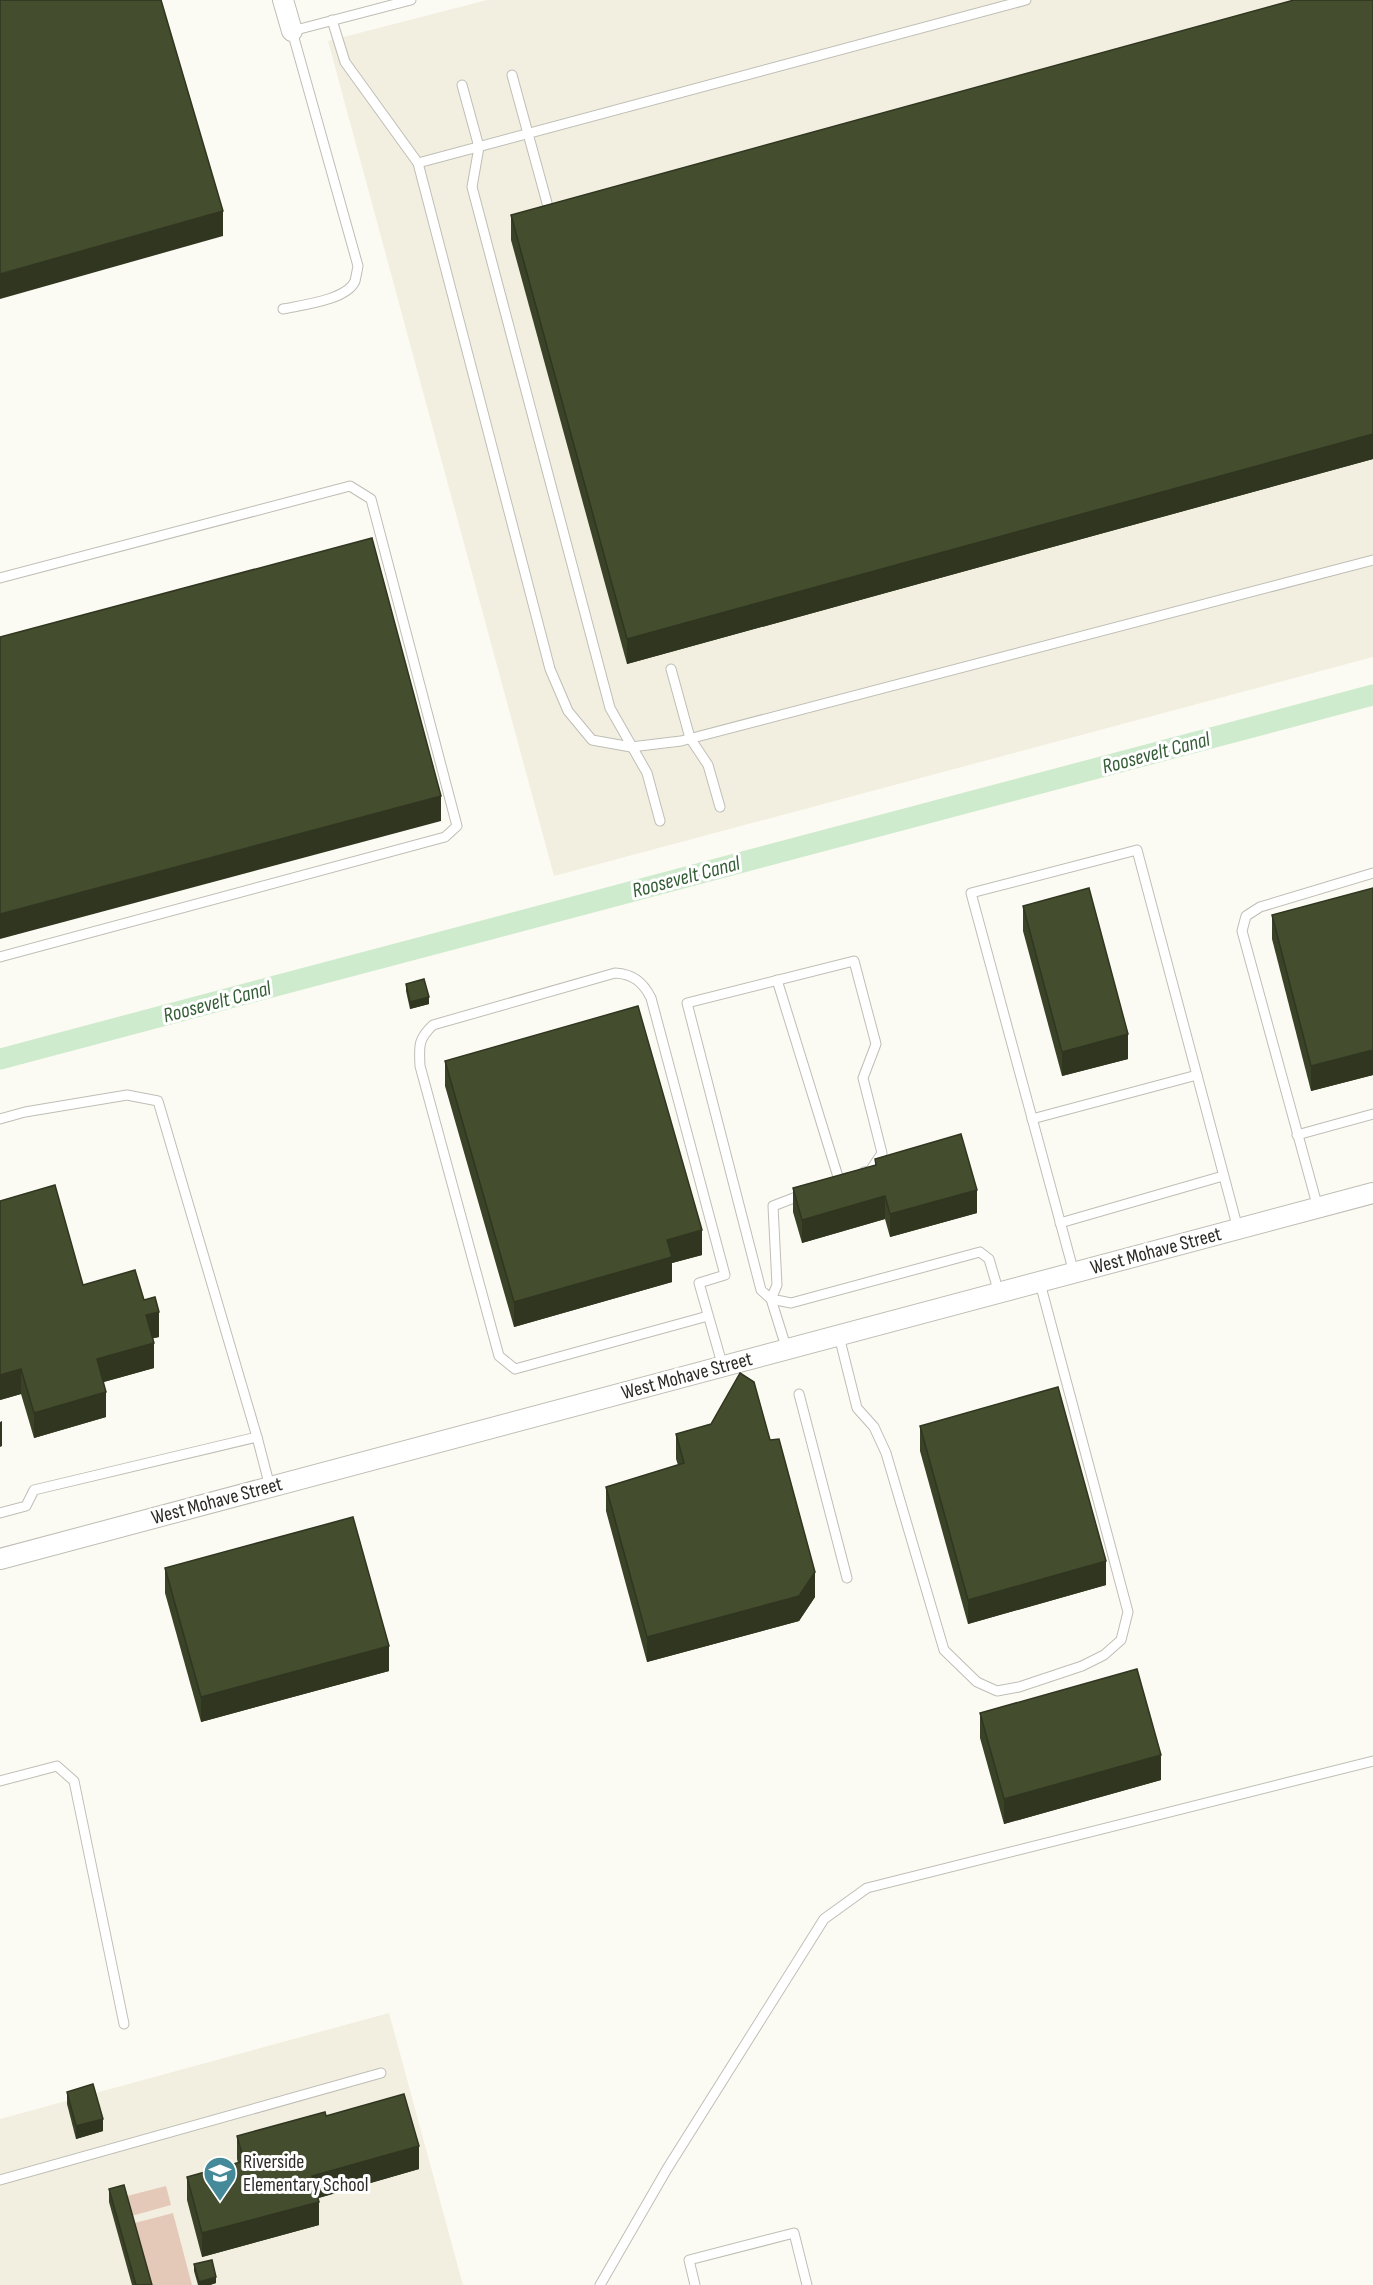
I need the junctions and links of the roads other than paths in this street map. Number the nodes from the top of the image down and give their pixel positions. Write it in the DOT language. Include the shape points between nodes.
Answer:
graph roads {
  1 [pos="283,0"];
  2 [pos="411,0"];
  3 [pos="1026,0"];
  4 [pos="332,20"];
  5 [pos="292,31"];
  6 [pos="512,75"];
  7 [pos="462,85"];
  8 [pos="528,134"];
  9 [pos="479,147"];
  10 [pos="418,163"];
  11 [pos="547,203"];
  12 [pos="283,309"];
  13 [pos="1373,560"];
  14 [pos="0,578"];
  15 [pos="671,669"];
  16 [pos="690,738"];
  17 [pos="631,747"];
  18 [pos="720,807"];
  19 [pos="660,821"];
  20 [pos="1373,873"];
  21 [pos="0,957"];
  22 [pos="777,980"];
  23 [pos="1197,1075"];
  24 [pos="1373,1114"];
  25 [pos="0,1119"];
  26 [pos="1032,1119"];
  27 [pos="1297,1135"];
  28 [pos="1223,1176"];
  29 [pos="839,1180"];
  30 [pos="828,1185"];
  31 [pos="817,1189"];
  32 [pos="1373,1193"];
  33 [pos="1318,1208"];
  34 [pos="1060,1223"];
  35 [pos="1238,1229"];
  36 [pos="1074,1273"];
  37 [pos="1040,1283"];
  38 [pos="999,1293"];
  39 [pos="771,1299"];
  40 [pos="708,1316"];
  41 [pos="839,1336"];
  42 [pos="787,1350"];
  43 [pos="723,1367"];
  44 [pos="799,1394"];
  45 [pos="257,1437"];
  46 [pos="270,1487"];
  47 [pos="0,1513"];
  48 [pos="0,1559"];
  49 [pos="847,1578"];
  50 [pos="1373,1761"];
  51 [pos="0,1781"];
  52 [pos="124,2024"];
  53 [pos="381,2073"];
  54 [pos="0,2180"];
  55 [pos="600,2285"];
  56 [pos="696,2285"];
  57 [pos="807,2285"];
  1 -- 5 [label="street"];
  2 -- 4 [label="lane"];
  3 -- 8 [label="lane"];
  4 -- 5 [label="lane"];
  4 -- 10 [label="lane" via="345,62"];
  5 -- 12 [label="lane" via="358,266 354,283 345,292"];
  6 -- 8 [label="lane"];
  7 -- 9 [label="lane"];
  8 -- 9 [label="lane"];
  8 -- 11 [label="lane"];
  9 -- 10 [label="lane"];
  9 -- 17 [label="lane" via="472,187 610,708"];
  10 -- 17 [label="lane" via="550,669 568,711 592,740"];
  13 -- 16 [label="lane"];
  14 -- 21 [label="lane" via="350,486 371,499 457,826 445,837"];
  15 -- 16 [label="lane"];
  16 -- 17 [label="lane"];
  16 -- 18 [label="lane" via="708,765"];
  17 -- 19 [label="lane" via="647,773"];
  20 -- 27 [label="lane" via="1260,907 1246,915 1242,931"];
  22 -- 29 [label="lane"];
  22 -- 29 [label="lane" via="854,961 876,1044 863,1078 882,1153 870,1171"];
  22 -- 39 [label="lane" via="687,1003 761,1290"];
  23 -- 26 [label="lane"];
  23 -- 26 [label="lane" via="1137,850 971,893"];
  23 -- 28 [label="lane"];
  24 -- 27 [label="lane"];
  25 -- 45 [label="lane" via="127,1095 158,1101"];
  26 -- 34 [label="lane"];
  27 -- 33 [label="lane"];
  28 -- 34 [label="lane"];
  28 -- 35 [label="lane"];
  29 -- 30 [label="lane"];
  31 -- 39 [label="lane" via="773,1206 777,1285"];
  32 -- 33 [label="street, West Mohave Street"];
  33 -- 35 [label="street, West Mohave Street"];
  34 -- 36 [label="lane"];
  35 -- 36 [label="street, West Mohave Street"];
  36 -- 37 [label="street, West Mohave Street"];
  37 -- 38 [label="street, West Mohave Street"];
  37 -- 41 [label="lane" via="1128,1612 1121,1640 1104,1655 1019,1687 997,1691 977,1682 944,1650 886,1453 874,1427 857,1408"];
  38 -- 39 [label="lane" via="989,1259 980,1252 791,1303"];
  38 -- 41 [label="street, West Mohave Street"];
  39 -- 42 [label="lane"];
  40 -- 40 [label="lane" via="699,1283 725,1275 646,988 628,974 615,973 433,1025 422,1035 420,1066 499,1356 504,1362 515,1368"];
  40 -- 43 [label="lane"];
  41 -- 42 [label="street, West Mohave Street"];
  42 -- 43 [label="street, West Mohave Street"];
  43 -- 46 [label="street, West Mohave Street"];
  44 -- 49 [label="lane"];
  45 -- 46 [label="lane"];
  45 -- 47 [label="lane" via="34,1491 26,1506"];
  46 -- 48 [label="street, West Mohave Street"];
  50 -- 55 [label="lane" via="867,1887 824,1919 667,2169"];
  51 -- 52 [label="lane" via="57,1766 74,1781"];
  53 -- 54 [label="lane"];
  56 -- 57 [label="lane" via="689,2260 794,2234"];
}
